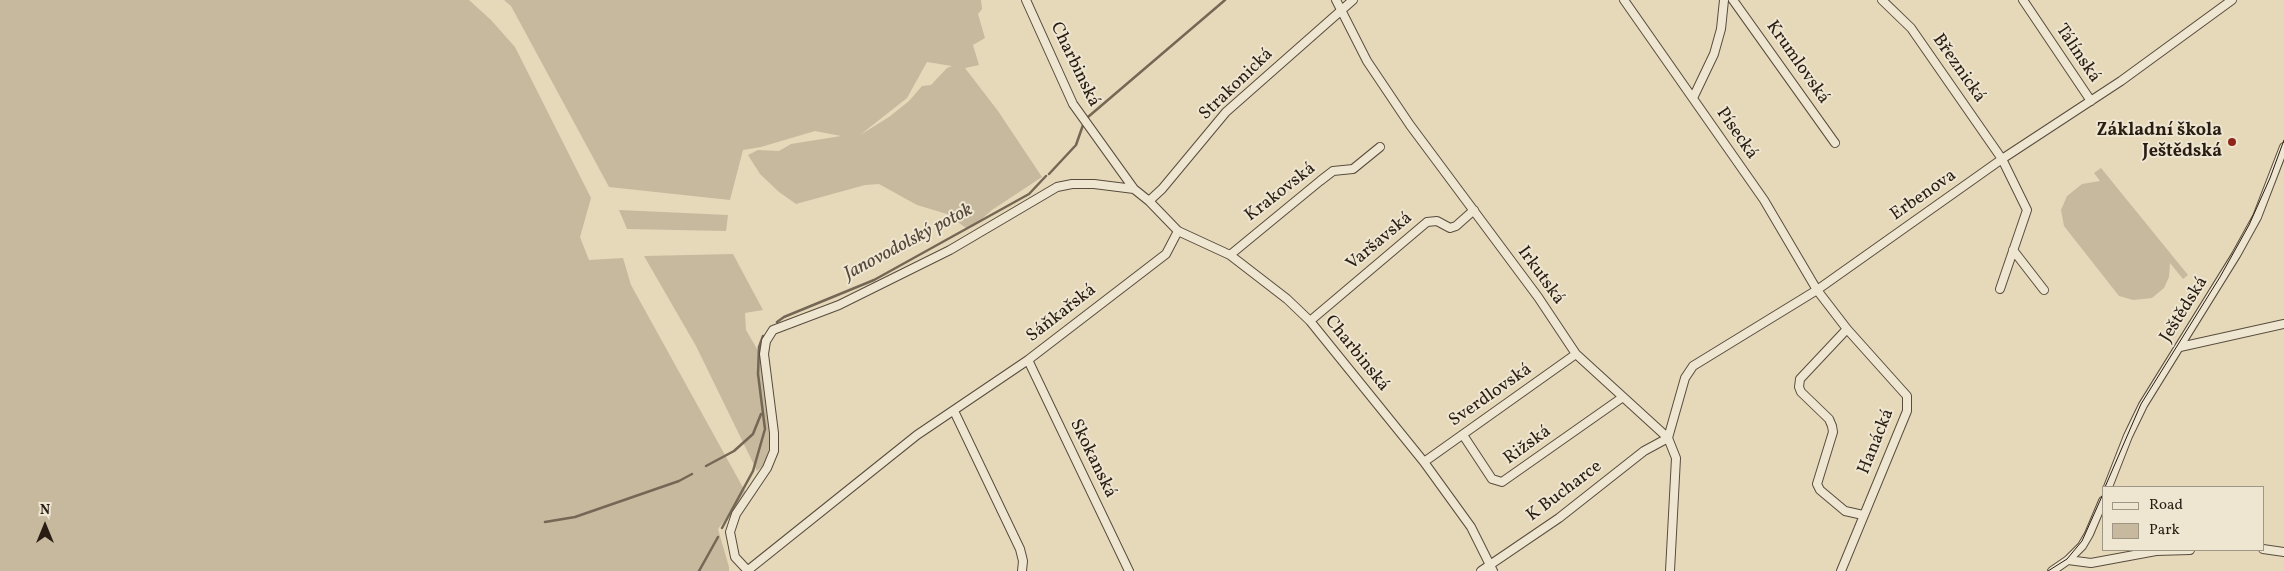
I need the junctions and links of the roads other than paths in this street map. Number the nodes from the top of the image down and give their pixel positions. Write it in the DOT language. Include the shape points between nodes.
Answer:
graph roads {
  1 [pos="1026,0"];
  2 [pos="1336,0"];
  3 [pos="1353,0"];
  4 [pos="1624,0"];
  5 [pos="1724,0"];
  6 [pos="1734,0"];
  7 [pos="1882,0"];
  8 [pos="2023,0"];
  9 [pos="2232,0"];
  10 [pos="1341,11"];
  11 [pos="1693,98"];
  12 [pos="2090,101"];
  13 [pos="1835,143"];
  14 [pos="2284,147"];
  15 [pos="1380,148"];
  16 [pos="2002,159"];
  17 [pos="1134,189"];
  18 [pos="1149,201"];
  19 [pos="1474,210"];
  20 [pos="1178,231"];
  21 [pos="2013,250"];
  22 [pos="1230,255"];
  23 [pos="2000,289"];
  24 [pos="1817,290"];
  25 [pos="2044,290"];
  26 [pos="1310,321"];
  27 [pos="2284,324"];
  28 [pos="1847,329"];
  29 [pos="2180,347"];
  30 [pos="1576,354"];
  31 [pos="1028,360"];
  32 [pos="1623,397"];
  33 [pos="954,411"];
  34 [pos="1463,435"];
  35 [pos="1668,438"];
  36 [pos="1424,462"];
  37 [pos="2108,486"];
  38 [pos="2102,503"];
  39 [pos="1863,515"];
  40 [pos="2264,549"];
  41 [pos="2156,551"];
  42 [pos="2284,552"];
  43 [pos="2068,560"];
  44 [pos="1491,568"];
  45 [pos="747,571"];
  46 [pos="1022,571"];
  47 [pos="1129,571"];
  48 [pos="1481,571"];
  49 [pos="1670,571"];
  50 [pos="1841,571"];
  51 [pos="2052,571"];
  52 [pos="2065,571"];
  1 -- 17 [label="street, Charbinská" via="1073,104"];
  2 -- 10 [label="street, Irkutská"];
  3 -- 10 [label="street, Strakonická"];
  4 -- 11 [label="street, Písecká"];
  5 -- 11 [label="street" via="1722,29"];
  6 -- 13 [label="street, Krumlovská"];
  7 -- 16 [label="street, Březnická" via="1911,28"];
  8 -- 12 [label="street, Tálínská"];
  9 -- 12 [label="street, Erbenova"];
  10 -- 18 [label="street, Strakonická" via="1226,112"];
  10 -- 19 [label="street, Irkutská" via="1367,60 1410,125"];
  11 -- 24 [label="street, Písecká" via="1764,200"];
  12 -- 16 [label="street, Erbenova"];
  14 -- 29 [label="street, Ještědská" via="2257,217"];
  15 -- 22 [label="street, Krakovská" via="1353,169 1333,171"];
  16 -- 21 [label="street, Březnická" via="2027,210"];
  16 -- 24 [label="street, Erbenova"];
  17 -- 18 [label="street, Charbinská"];
  17 -- 45 [label="street" via="1094,184 1057,187 950,250 839,305 773,330 766,341 764,354 774,451 767,468 736,514 730,532 735,557"];
  18 -- 20 [label="street, Charbinská"];
  19 -- 26 [label="street, Varšavská" via="1450,228 1437,221 1427,222"];
  19 -- 30 [label="street, Irkutská"];
  20 -- 22 [label="street, Charbinská"];
  20 -- 31 [label="street, Sáňkařská" via="1166,254"];
  21 -- 23 [label="street, Březnická"];
  21 -- 25 [label="street"];
  22 -- 26 [label="street, Charbinská" via="1287,298"];
  24 -- 28 [label="street, Hanácká"];
  24 -- 35 [label="street, Erbenova" via="1693,366 1684,378"];
  26 -- 36 [label="street, Charbinská"];
  27 -- 29 [label="street"];
  28 -- 39 [label="street, Hanácká" via="1898,384 1908,403"];
  28 -- 39 [label="street" via="1800,379 1799,387 1832,426 1817,484 1845,511"];
  29 -- 37 [label="street, Ještědská" via="2143,405"];
  30 -- 32 [label="street, Irkutská"];
  30 -- 34 [label="street, Sverdlovská"];
  31 -- 33 [label="street, Sáňkařská"];
  31 -- 47 [label="street, Skokanská"];
  32 -- 34 [label="street, Rižská" via="1502,482 1492,479"];
  32 -- 35 [label="street, Irkutská"];
  33 -- 45 [label="street, Sáňkařská" via="918,435"];
  33 -- 46 [label="street" via="1020,549"];
  34 -- 36 [label="street, Sverdlovská"];
  35 -- 44 [label="street, K Bucharce" via="1644,451"];
  35 -- 49 [label="street, Irkutská" via="1676,458"];
  36 -- 44 [label="street, Charbinská" via="1471,527"];
  38 -- 43 [label="street" via="2082,546"];
  39 -- 50 [label="street, Hanácká"];
  40 -- 42 [label="street"];
  41 -- 43 [label="street" via="2091,563"];
  43 -- 51 [label="street"];
  43 -- 52 [label="street"];
  44 -- 48 [label="street, K Bucharce"];
}
